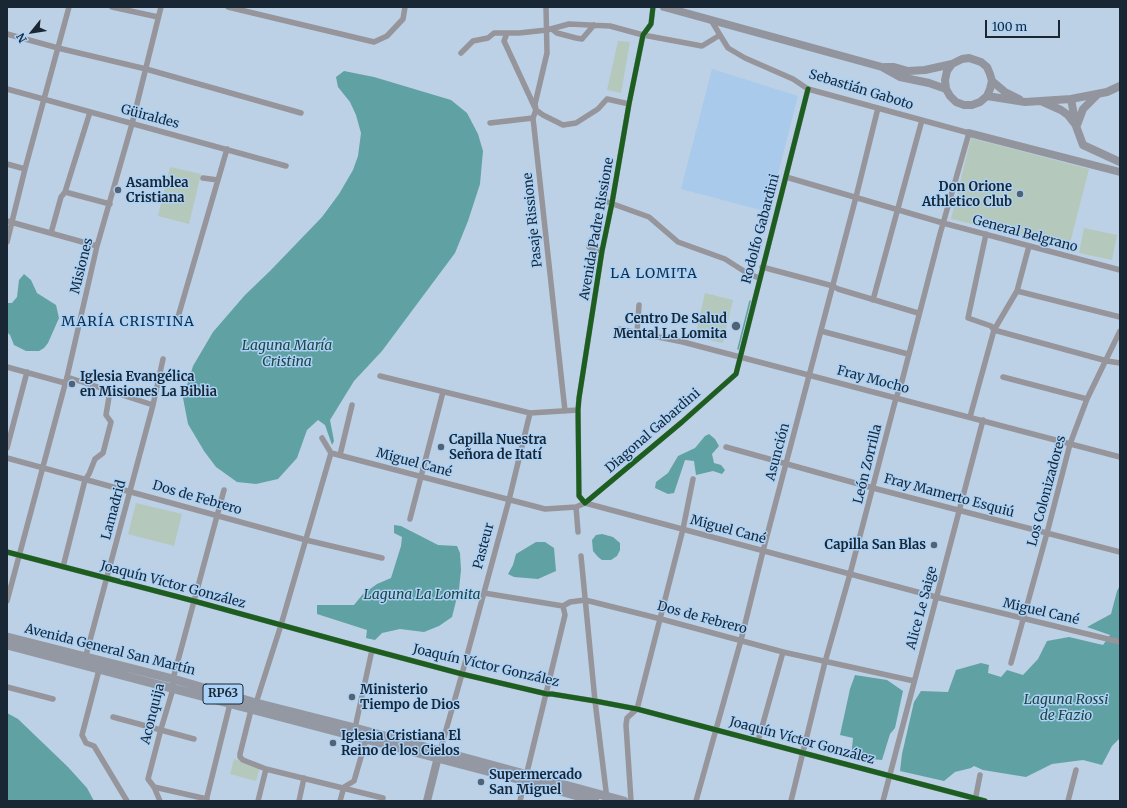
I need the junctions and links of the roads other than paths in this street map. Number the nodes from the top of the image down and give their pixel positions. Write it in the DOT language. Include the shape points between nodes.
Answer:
graph roads {
  1 [pos="69,7"];
  2 [pos="112,7"];
  3 [pos="161,7"];
  4 [pos="228,7"];
  5 [pos="405,7"];
  6 [pos="546,7"];
  7 [pos="653,7"];
  8 [pos="664,7"];
  9 [pos="158,18"];
  10 [pos="710,18"];
  11 [pos="594,25"];
  12 [pos="550,30"];
  13 [pos="507,33"];
  14 [pos="7,34"];
  15 [pos="643,35"];
  16 [pos="720,35"];
  17 [pos="58,48"];
  18 [pos="461,53"];
  19 [pos="952,64"];
  20 [pos="882,67"];
  21 [pos="146,69"];
  22 [pos="992,81"];
  23 [pos="1120,86"];
  24 [pos="7,89"];
  25 [pos="808,89"];
  26 [pos="946,89"];
  27 [pos="1099,93"];
  28 [pos="987,96"];
  29 [pos="44,99"];
  30 [pos="1072,99"];
  31 [pos="1042,101"];
  32 [pos="1025,102"];
  33 [pos="629,104"];
  34 [pos="878,108"];
  35 [pos="536,110"];
  36 [pos="90,112"];
  37 [pos="301,113"];
  38 [pos="533,118"];
  39 [pos="922,120"];
  40 [pos="490,123"];
  41 [pos="132,124"];
  42 [pos="1076,126"];
  43 [pos="969,133"];
  44 [pos="227,149"];
  45 [pos="1120,162"];
  46 [pos="7,164"];
  47 [pos="286,166"];
  48 [pos="25,169"];
  49 [pos="1120,172"];
  50 [pos="203,178"];
  51 [pos="786,178"];
  52 [pos="218,180"];
  53 [pos="65,192"];
  54 [pos="856,197"];
  55 [pos="602,200"];
  56 [pos="612,203"];
  57 [pos="110,204"];
  58 [pos="898,210"];
  59 [pos="10,222"];
  60 [pos="943,223"];
  61 [pos="51,233"];
  62 [pos="986,234"];
  63 [pos="591,240"];
  64 [pos="7,242"];
  65 [pos="97,246"];
  66 [pos="1029,246"];
  67 [pos="602,251"];
  68 [pos="762,267"];
  69 [pos="1120,270"];
  70 [pos="759,278"];
  71 [pos="833,286"];
  72 [pos="1017,291"];
  73 [pos="874,300"];
  74 [pos="639,305"];
  75 [pos="918,313"];
  76 [pos="178,316"];
  77 [pos="1120,317"];
  78 [pos="619,329"];
  79 [pos="994,330"];
  80 [pos="821,331"];
  81 [pos="1120,331"];
  82 [pos="637,333"];
  83 [pos="908,354"];
  84 [pos="740,357"];
  85 [pos="163,359"];
  86 [pos="1106,361"];
  87 [pos="1120,364"];
  88 [pos="7,367"];
  89 [pos="27,372"];
  90 [pos="736,374"];
  91 [pos="809,374"];
  92 [pos="380,376"];
  93 [pos="68,377"];
  94 [pos="1003,377"];
  95 [pos="65,383"];
  96 [pos="110,391"];
  97 [pos="443,392"];
  98 [pos="896,398"];
  99 [pos="1088,400"];
  100 [pos="153,405"];
  101 [pos="352,405"];
  102 [pos="578,410"];
  103 [pos="565,411"];
  104 [pos="530,413"];
  105 [pos="970,417"];
  106 [pos="983,420"];
  107 [pos="322,438"];
  108 [pos="1070,444"];
  109 [pos="726,447"];
  110 [pos="7,448"];
  111 [pos="331,453"];
  112 [pos="340,455"];
  113 [pos="1120,457"];
  114 [pos="7,458"];
  115 [pos="786,464"];
  116 [pos="44,467"];
  117 [pos="420,476"];
  118 [pos="693,479"];
  119 [pos="85,480"];
  120 [pos="873,488"];
  121 [pos="224,490"];
  122 [pos="131,491"];
  123 [pos="509,500"];
  124 [pos="585,503"];
  125 [pos="576,507"];
  126 [pos="960,510"];
  127 [pos="218,516"];
  128 [pos="410,519"];
  129 [pos="683,529"];
  130 [pos="578,532"];
  131 [pos="1047,533"];
  132 [pos="306,540"];
  133 [pos="763,551"];
  134 [pos="7,552"];
  135 [pos="1120,552"];
  136 [pos="18,556"];
  137 [pos="581,556"];
  138 [pos="382,558"];
  139 [pos="63,567"];
  140 [pos="850,574"];
  141 [pos="107,579"];
  142 [pos="484,593"];
  143 [pos="936,598"];
  144 [pos="194,600"];
  145 [pos="585,600"];
  146 [pos="7,601"];
  147 [pos="563,606"];
  148 [pos="661,619"];
  149 [pos="1024,620"];
  150 [pos="281,624"];
  151 [pos="7,637"];
  152 [pos="741,640"];
  153 [pos="1120,642"];
  154 [pos="7,645"];
  155 [pos="372,650"];
  156 [pos="783,652"];
  157 [pos="84,662"];
  158 [pos="825,662"];
  159 [pos="1012,663"];
  160 [pos="99,670"];
  161 [pos="462,674"];
  162 [pos="173,680"];
  163 [pos="914,681"];
  164 [pos="7,687"];
  165 [pos="173,689"];
  166 [pos="222,693"];
  167 [pos="547,694"];
  168 [pos="52,699"];
  169 [pos="595,701"];
  170 [pos="230,704"];
  171 [pos="254,706"];
  172 [pos="637,709"];
  173 [pos="113,717"];
  174 [pos="355,728"];
  175 [pos="160,730"];
  176 [pos="716,730"];
  177 [pos="194,739"];
  178 [pos="366,740"];
  179 [pos="758,741"];
  180 [pos="803,753"];
  181 [pos="438,755"];
  182 [pos="266,769"];
  183 [pos="1076,770"];
  184 [pos="890,775"];
  185 [pos="980,775"];
  186 [pos="304,778"];
  187 [pos="526,778"];
  188 [pos="154,787"];
  189 [pos="344,787"];
  190 [pos="606,798"];
  191 [pos="383,799"];
  192 [pos="207,800"];
  193 [pos="976,800"];
  194 [pos="127,801"];
  195 [pos="160,801"];
  196 [pos="258,801"];
  197 [pos="298,801"];
  198 [pos="340,801"];
  199 [pos="427,801"];
  200 [pos="520,801"];
  201 [pos="594,801"];
  202 [pos="624,801"];
  203 [pos="631,801"];
  204 [pos="696,801"];
  205 [pos="791,801"];
  206 [pos="883,801"];
  207 [pos="985,801"];
  208 [pos="1068,801"];
  1 -- 17 [label="street"];
  2 -- 9 [label="street"];
  3 -- 9 [label="street, Misiones"];
  4 -- 5 [label="street" via="374,42 387,36 403,19"];
  6 -- 12 [label="street, Pasaje Rissione"];
  7 -- 15 [label="street, Avenida Padre Rissione" via="651,24"];
  8 -- 10 [label="main road"];
  9 -- 21 [label="street, Misiones"];
  10 -- 16 [label="street, Sebastián Gaboto"];
  10 -- 20 [label="main road"];
  11 -- 12 [label="street" via="569,24"];
  11 -- 12 [label="street" via="582,38"];
  11 -- 15 [label="street" via="610,26"];
  12 -- 13 [label="street"];
  12 -- 35 [label="street, Pasaje Rissione" via="536,97"];
  13 -- 18 [label="street" via="494,33 488,38 473,41"];
  13 -- 35 [label="street" via="504,41"];
  14 -- 17 [label="street"];
  15 -- 16 [label="street" via="702,46"];
  15 -- 33 [label="street, Avenida Padre Rissione"];
  16 -- 25 [label="street, Sebastián Gaboto" via="728,48"];
  17 -- 21 [label="street"];
  17 -- 29 [label="street"];
  19 -- 20 [label="main road" via="908,71"];
  19 -- 22 [label="main road" via="962,59 975,59 987,67"];
  19 -- 26 [label="main road" via="947,71"];
  20 -- 26 [label="main road" via="900,77"];
  21 -- 37 [label="street"];
  21 -- 41 [label="street, Misiones"];
  22 -- 28 [label="main road"];
  22 -- 32 [label="main road" via="1005,92"];
  23 -- 27 [label="main road"];
  24 -- 29 [label="street, Güiraldes"];
  25 -- 34 [label="street, Sebastián Gaboto"];
  25 -- 51 [label="street, Rodolfo Gabardini"];
  26 -- 28 [label="main road" via="956,102 964,105 980,102"];
  27 -- 30 [label="main road"];
  27 -- 42 [label="main road" via="1083,109"];
  28 -- 32 [label="main road"];
  29 -- 36 [label="street, Güiraldes"];
  29 -- 48 [label="street"];
  30 -- 31 [label="main road"];
  30 -- 42 [label="main road"];
  31 -- 32 [label="main road"];
  31 -- 42 [label="main road" via="1068,115"];
  33 -- 35 [label="street" via="607,99 598,109 576,123 563,124"];
  33 -- 56 [label="street, Avenida Padre Rissione"];
  34 -- 39 [label="street, Sebastián Gaboto"];
  34 -- 54 [label="street, Asunción"];
  35 -- 38 [label="street, Pasaje Rissione"];
  36 -- 41 [label="street, Güiraldes"];
  36 -- 53 [label="street"];
  38 -- 40 [label="street"];
  38 -- 103 [label="street, Pasaje Rissione"];
  39 -- 43 [label="street, Sebastián Gaboto"];
  39 -- 58 [label="street"];
  41 -- 44 [label="street, Güiraldes"];
  41 -- 57 [label="street, Misiones"];
  42 -- 45 [label="main road" via="1083,145"];
  43 -- 49 [label="main road"];
  43 -- 60 [label="street, León Zorrilla"];
  44 -- 47 [label="street, Güiraldes"];
  44 -- 52 [label="street"];
  46 -- 48 [label="street"];
  48 -- 59 [label="street"];
  50 -- 52 [label="street"];
  51 -- 54 [label="street, General Belgrano"];
  51 -- 68 [label="street, Rodolfo Gabardini"];
  52 -- 76 [label="street"];
  53 -- 57 [label="street"];
  53 -- 61 [label="street" via="61,197"];
  54 -- 58 [label="street, General Belgrano"];
  54 -- 71 [label="street, Asunción"];
  55 -- 56 [label="street"];
  56 -- 67 [label="street, Avenida Padre Rissione"];
  56 -- 70 [label="street" via="649,217 678,242 725,259"];
  57 -- 65 [label="street, Misiones"];
  58 -- 60 [label="street, General Belgrano"];
  58 -- 73 [label="street"];
  59 -- 61 [label="street"];
  59 -- 64 [label="street"];
  60 -- 62 [label="street, General Belgrano"];
  60 -- 75 [label="street, León Zorrilla"];
  61 -- 65 [label="street"];
  62 -- 66 [label="street, General Belgrano"];
  62 -- 79 [label="street" via="968,318 991,326"];
  63 -- 67 [label="street" via="589,247"];
  65 -- 93 [label="street, Misiones"];
  66 -- 69 [label="street, General Belgrano"];
  66 -- 72 [label="street"];
  67 -- 102 [label="street, Avenida Padre Rissione"];
  68 -- 70 [label="street, Rodolfo Gabardini"];
  68 -- 71 [label="street"];
  70 -- 84 [label="street, Rodolfo Gabardini"];
  71 -- 73 [label="street"];
  71 -- 80 [label="street, Asunción"];
  72 -- 77 [label="street"];
  72 -- 79 [label="street"];
  73 -- 75 [label="street"];
  74 -- 82 [label="street"];
  75 -- 83 [label="street, León Zorrilla"];
  78 -- 82 [label="street, Fray Mocho"];
  79 -- 86 [label="street"];
  79 -- 105 [label="street"];
  80 -- 83 [label="street"];
  80 -- 91 [label="street, Asunción"];
  81 -- 86 [label="street, Los Colonizadores"];
  82 -- 84 [label="street, Fray Mocho"];
  83 -- 98 [label="street, León Zorrilla"];
  84 -- 90 [label="street, Rodolfo Gabardini"];
  84 -- 91 [label="street, Fray Mocho"];
  85 -- 100 [label="street, Lamadrid"];
  86 -- 87 [label="street"];
  86 -- 99 [label="street, Los Colonizadores"];
  88 -- 89 [label="street"];
  89 -- 95 [label="street"];
  89 -- 110 [label="street"];
  90 -- 124 [label="street, Diagonal Gabardini"];
  91 -- 98 [label="street, Fray Mocho"];
  91 -- 115 [label="street, Asunción"];
  92 -- 97 [label="street"];
  93 -- 95 [label="street, Misiones"];
  93 -- 96 [label="street"];
  94 -- 99 [label="street"];
  95 -- 116 [label="street, Misiones"];
  96 -- 100 [label="street"];
  96 -- 119 [label="street" via="106,414 111,422 103,453 95,459"];
  97 -- 104 [label="street"];
  97 -- 117 [label="street"];
  98 -- 105 [label="street, Fray Mocho"];
  98 -- 120 [label="street, León Zorrilla"];
  99 -- 108 [label="street, Los Colonizadores"];
  100 -- 122 [label="street, Lamadrid"];
  101 -- 112 [label="street"];
  102 -- 103 [label="street"];
  102 -- 124 [label="street, Avenida Padre Rissione" via="579,496"];
  103 -- 104 [label="street"];
  104 -- 123 [label="street, Pasteur"];
  105 -- 106 [label="street, Fray Mocho"];
  106 -- 108 [label="street, Fray Mocho"];
  106 -- 126 [label="street, Alice Le Saige"];
  107 -- 111 [label="street"];
  108 -- 113 [label="street, Fray Mocho"];
  108 -- 131 [label="street, Los Colonizadores"];
  109 -- 115 [label="street, Fray Mamerto Esquiú"];
  111 -- 112 [label="street, Miguel Cané"];
  111 -- 132 [label="street"];
  112 -- 117 [label="street, Miguel Cané"];
  114 -- 116 [label="street, Dos de Febrero"];
  115 -- 120 [label="street, Fray Mamerto Esquiú"];
  115 -- 133 [label="street, Asunción"];
  116 -- 119 [label="street, Dos de Febrero"];
  116 -- 136 [label="street, Misiones"];
  117 -- 123 [label="street, Miguel Cané"];
  117 -- 128 [label="street"];
  118 -- 129 [label="street"];
  119 -- 122 [label="street, Dos de Febrero"];
  119 -- 139 [label="street"];
  120 -- 126 [label="street, Fray Mamerto Esquiú"];
  120 -- 140 [label="street, León Zorrilla"];
  121 -- 127 [label="street, Aconquija"];
  122 -- 127 [label="street, Dos de Febrero"];
  122 -- 141 [label="street, Lamadrid"];
  123 -- 125 [label="street, Miguel Cané" via="546,508"];
  123 -- 142 [label="street, Pasteur"];
  124 -- 125 [label="street, Miguel Cané"];
  124 -- 129 [label="street, Miguel Cané"];
  125 -- 130 [label="street"];
  126 -- 131 [label="street, Fray Mamerto Esquiú"];
  126 -- 143 [label="street, Alice Le Saige"];
  127 -- 132 [label="street, Dos de Febrero"];
  127 -- 144 [label="street, Aconquija"];
  129 -- 133 [label="street, Miguel Cané"];
  129 -- 148 [label="street"];
  131 -- 135 [label="street, Fray Mamerto Esquiú"];
  131 -- 149 [label="street, Los Colonizadores"];
  132 -- 138 [label="street, Dos de Febrero"];
  132 -- 150 [label="street"];
  133 -- 140 [label="street, Miguel Cané"];
  133 -- 152 [label="street, Asunción"];
  134 -- 136 [label="street, Joaquín Víctor González"];
  136 -- 139 [label="street, Joaquín Víctor González"];
  136 -- 146 [label="street, Misiones"];
  137 -- 145 [label="street"];
  139 -- 141 [label="street, Joaquín Víctor González"];
  140 -- 143 [label="street, Miguel Cané"];
  140 -- 158 [label="street, León Zorrilla"];
  141 -- 144 [label="street, Joaquín Víctor González"];
  141 -- 157 [label="street, Lamadrid"];
  142 -- 147 [label="street, Dos de Febrero"];
  142 -- 161 [label="street, Pasteur"];
  143 -- 149 [label="street, Miguel Cané"];
  143 -- 163 [label="street, Alice Le Saige"];
  144 -- 150 [label="street, Joaquín Víctor González"];
  144 -- 162 [label="street, Aconquija"];
  145 -- 147 [label="street, Dos de Febrero" via="570,602"];
  145 -- 148 [label="street, Dos de Febrero"];
  145 -- 169 [label="street"];
  147 -- 167 [label="street" via="566,614"];
  148 -- 152 [label="street, Dos de Febrero"];
  148 -- 172 [label="street"];
  149 -- 153 [label="street, Miguel Cané"];
  149 -- 159 [label="street, Los Colonizadores"];
  150 -- 155 [label="street, Joaquín Víctor González"];
  150 -- 171 [label="street"];
  151 -- 157 [label="main road, Avenida General San Martín / RP63"];
  152 -- 156 [label="street, Dos de Febrero"];
  152 -- 176 [label="street, Asunción"];
  154 -- 157 [label="main road, Avenida General San Martín / RP63"];
  155 -- 161 [label="street, Joaquín Víctor González"];
  155 -- 174 [label="street"];
  156 -- 158 [label="street, Dos de Febrero"];
  156 -- 179 [label="street"];
  157 -- 160 [label="main road, Avenida General San Martín / RP63"];
  157 -- 162 [label="main road, Avenida General San Martín / RP63"];
  158 -- 163 [label="street, Dos de Febrero"];
  158 -- 180 [label="street, León Zorrilla"];
  160 -- 165 [label="main road, Avenida General San Martín / RP63"];
  160 -- 194 [label="street" via="82,735 86,743 94,746"];
  161 -- 167 [label="street, Joaquín Víctor González"];
  161 -- 181 [label="street, Pasteur"];
  162 -- 165 [label="street, Aconquija"];
  162 -- 166 [label="main road, Avenida General San Martín / RP63"];
  163 -- 184 [label="street, Alice Le Saige"];
  164 -- 168 [label="street"];
  165 -- 170 [label="main road, Avenida General San Martín / RP63"];
  165 -- 175 [label="street, Aconquija"];
  166 -- 170 [label="street"];
  166 -- 171 [label="main road, Avenida General San Martín / RP63"];
  167 -- 169 [label="street, Joaquín Víctor González"];
  167 -- 187 [label="street"];
  169 -- 172 [label="street, Joaquín Víctor González"];
  169 -- 190 [label="street"];
  170 -- 171 [label="main road, Avenida General San Martín / RP63"];
  170 -- 192 [label="street"];
  171 -- 174 [label="main road, Avenida General San Martín / RP63"];
  171 -- 178 [label="main road, Avenida General San Martín / RP63"];
  171 -- 182 [label="street" via="240,757"];
  172 -- 176 [label="street, Joaquín Víctor González"];
  172 -- 203 [label="street" via="627,718 626,725"];
  173 -- 175 [label="street"];
  174 -- 178 [label="street"];
  174 -- 181 [label="main road, Avenida General San Martín / RP63"];
  175 -- 177 [label="street"];
  175 -- 188 [label="street, Aconquija" via="148,779"];
  176 -- 179 [label="street, Joaquín Víctor González"];
  176 -- 204 [label="street, Asunción"];
  178 -- 181 [label="main road, Avenida General San Martín / RP63"];
  178 -- 189 [label="street" via="354,781"];
  179 -- 180 [label="street, Joaquín Víctor González"];
  180 -- 184 [label="street, Joaquín Víctor González"];
  180 -- 205 [label="street, León Zorrilla"];
  181 -- 187 [label="main road, Avenida General San Martín / RP63"];
  181 -- 199 [label="main road, Pasteur"];
  182 -- 186 [label="street"];
  182 -- 196 [label="street"];
  183 -- 208 [label="street"];
  184 -- 193 [label="street, Joaquín Víctor González"];
  184 -- 206 [label="street, Alice Le Saige"];
  185 -- 193 [label="street"];
  186 -- 189 [label="street"];
  186 -- 197 [label="street"];
  187 -- 190 [label="main road, Avenida General San Martín / RP63"];
  187 -- 200 [label="street"];
  187 -- 201 [label="main road, Avenida General San Martín / RP63"];
  188 -- 192 [label="street"];
  188 -- 195 [label="street, Aconquija"];
  189 -- 191 [label="street"];
  189 -- 198 [label="street"];
  190 -- 202 [label="main road, Avenida General San Martín / RP63"];
  193 -- 207 [label="street, Joaquín Víctor González"];
}
